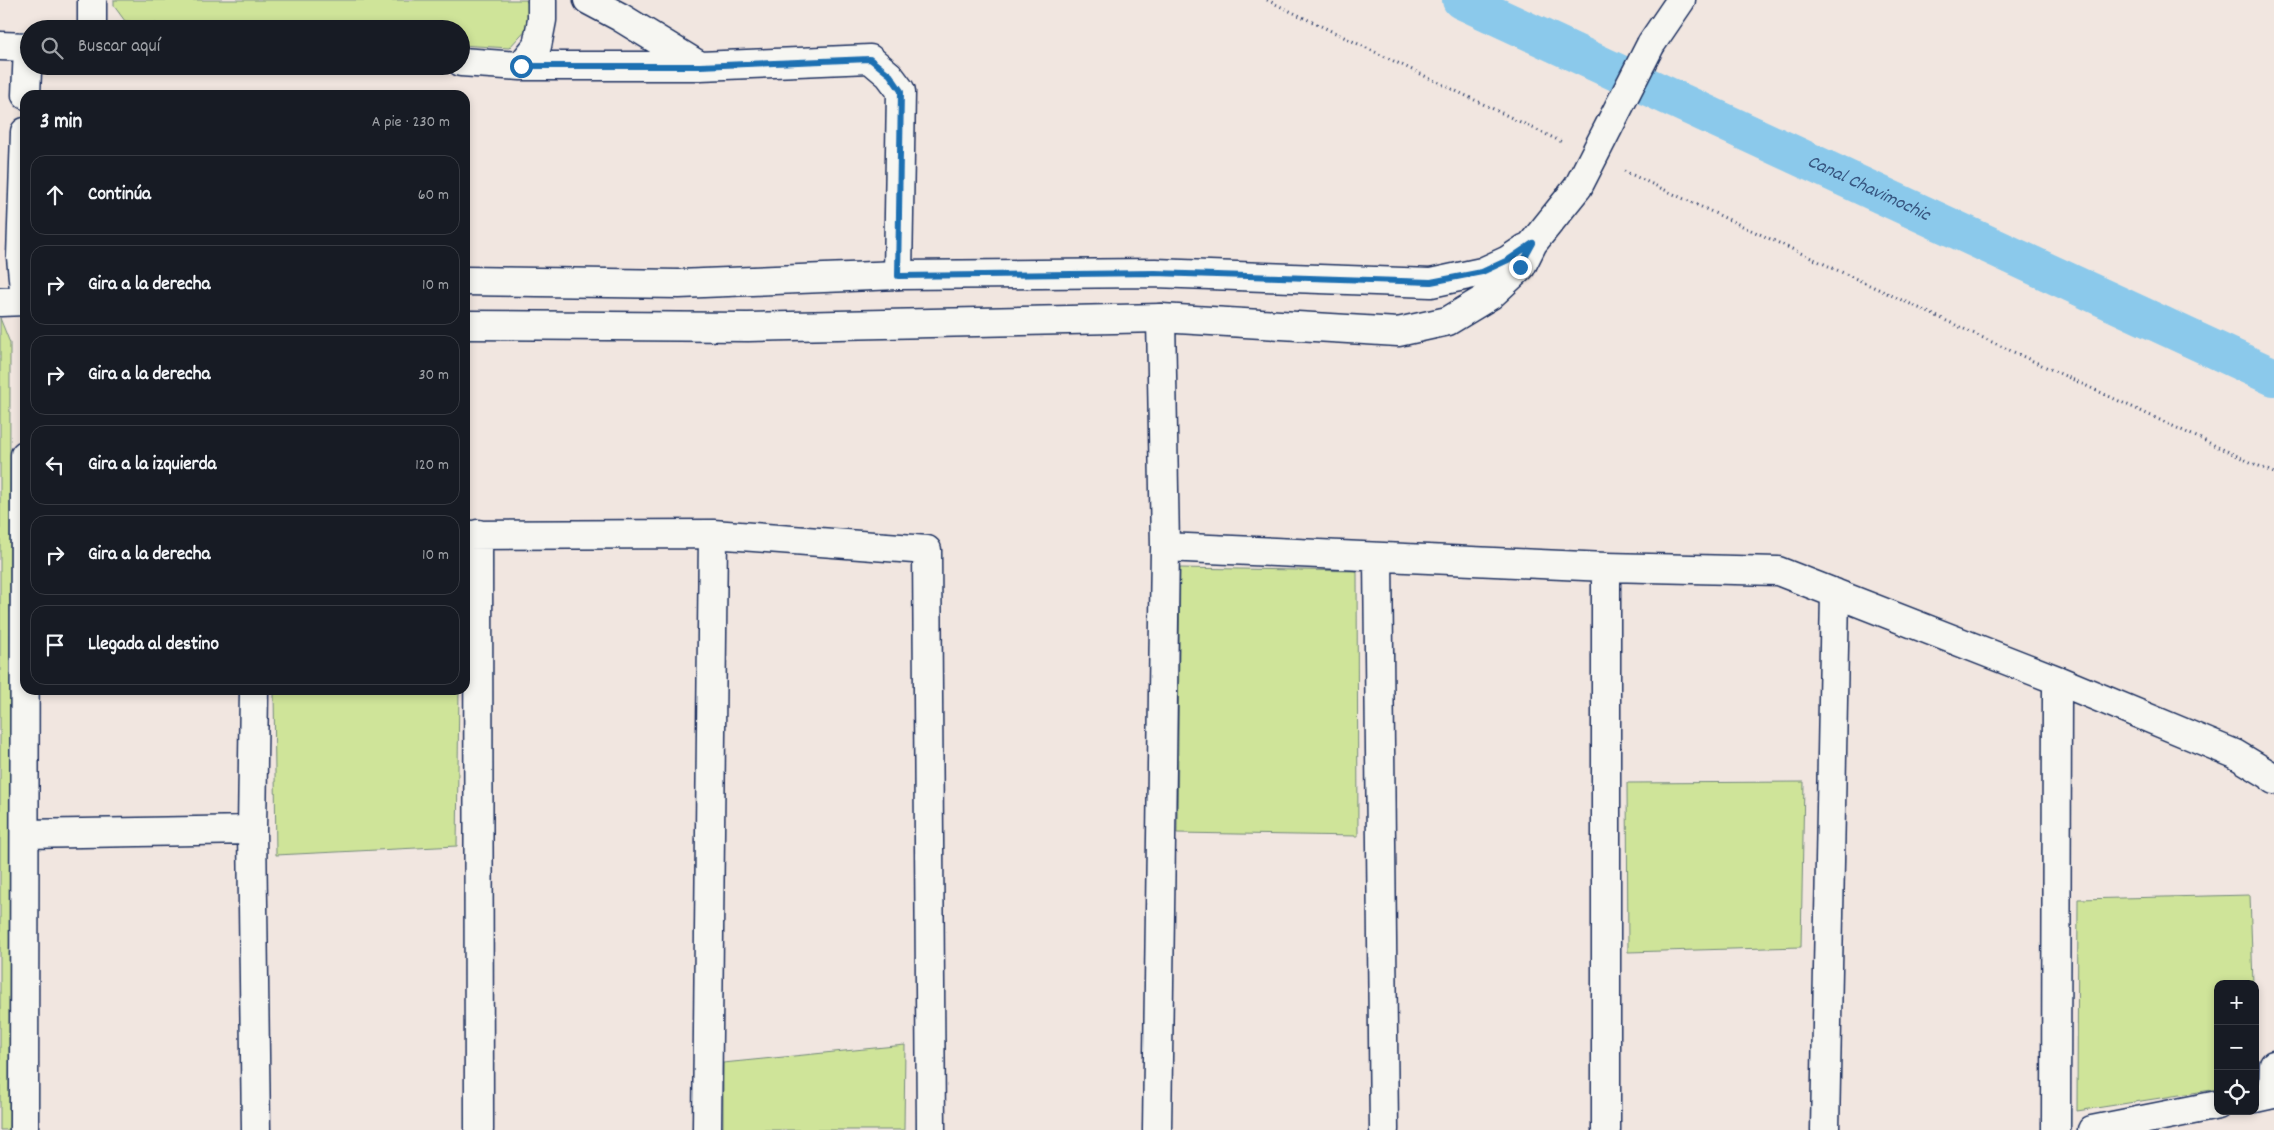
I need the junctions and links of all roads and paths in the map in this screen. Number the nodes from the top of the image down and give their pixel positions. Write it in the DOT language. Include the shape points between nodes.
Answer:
graph roads {
  1 [pos="92,0"];
  2 [pos="542,0"];
  3 [pos="588,0"];
  4 [pos="1267,0"];
  5 [pos="1681,0"];
  6 [pos="92,20"];
  7 [pos="0,46"];
  8 [pos="20,47"];
  9 [pos="470,63"];
  10 [pos="521,66"];
  11 [pos="700,66"];
  12 [pos="27,75"];
  13 [pos="26,90"];
  14 [pos="1564,144"];
  15 [pos="1618,169"];
  16 [pos="20,194"];
  17 [pos="1533,243"];
  18 [pos="15,257"];
  19 [pos="898,276"];
  20 [pos="20,278"];
  21 [pos="470,281"];
  22 [pos="20,300"];
  23 [pos="0,302"];
  24 [pos="1161,318"];
  25 [pos="470,325"];
  26 [pos="2274,473"];
  27 [pos="472,534"];
  28 [pos="712,534"];
  29 [pos="1164,547"];
  30 [pos="1378,557"];
  31 [pos="1606,566"];
  32 [pos="1835,593"];
  33 [pos="2057,680"];
  34 [pos="25,695"];
  35 [pos="254,695"];
  36 [pos="2274,780"];
  37 [pos="252,830"];
  38 [pos="25,834"];
  39 [pos="2274,1065"];
  40 [pos="2259,1097"];
  41 [pos="2214,1106"];
  42 [pos="24,1130"];
  43 [pos="256,1130"];
  44 [pos="478,1130"];
  45 [pos="707,1130"];
  46 [pos="932,1130"];
  47 [pos="1157,1130"];
  48 [pos="1384,1130"];
  49 [pos="1606,1130"];
  50 [pos="1825,1130"];
  51 [pos="2056,1130"];
  52 [pos="2092,1130"];
  1 -- 6 [label="street"];
  2 -- 10 [label="street" via="537,46"];
  3 -- 11 [label="street"];
  4 -- 14 [label="path"];
  5 -- 17 [label="street, bridge" via="1652,44 1578,187"];
  7 -- 8 [label="street"];
  9 -- 10 [label="street"];
  10 -- 11 [label="street"];
  11 -- 19 [label="street" via="870,59 890,75 901,91"];
  12 -- 13 [label="street"];
  15 -- 26 [label="path"];
  16 -- 18 [label="street"];
  17 -- 19 [label="street" via="1482,272 1431,282 1155,273"];
  17 -- 24 [label="street" via="1520,267 1491,295 1448,320 1398,332"];
  18 -- 20 [label="street"];
  19 -- 21 [label="street" via="679,284"];
  22 -- 23 [label="street"];
  24 -- 25 [label="street" via="748,326"];
  24 -- 29 [label="street"];
  27 -- 28 [label="street"];
  27 -- 44 [label="street"];
  28 -- 45 [label="street"];
  28 -- 46 [label="street" via="927,550"];
  29 -- 30 [label="street"];
  29 -- 47 [label="street"];
  30 -- 31 [label="street"];
  30 -- 48 [label="street"];
  31 -- 32 [label="street" via="1778,571"];
  31 -- 49 [label="street"];
  32 -- 33 [label="street"];
  32 -- 50 [label="street"];
  33 -- 36 [label="street" via="2235,754 2273,776"];
  33 -- 51 [label="street"];
  34 -- 38 [label="street"];
  35 -- 37 [label="street"];
  37 -- 38 [label="street"];
  37 -- 43 [label="street"];
  38 -- 42 [label="street"];
  39 -- 40 [label="street" via="2273,1094"];
  41 -- 52 [label="street"];
}
